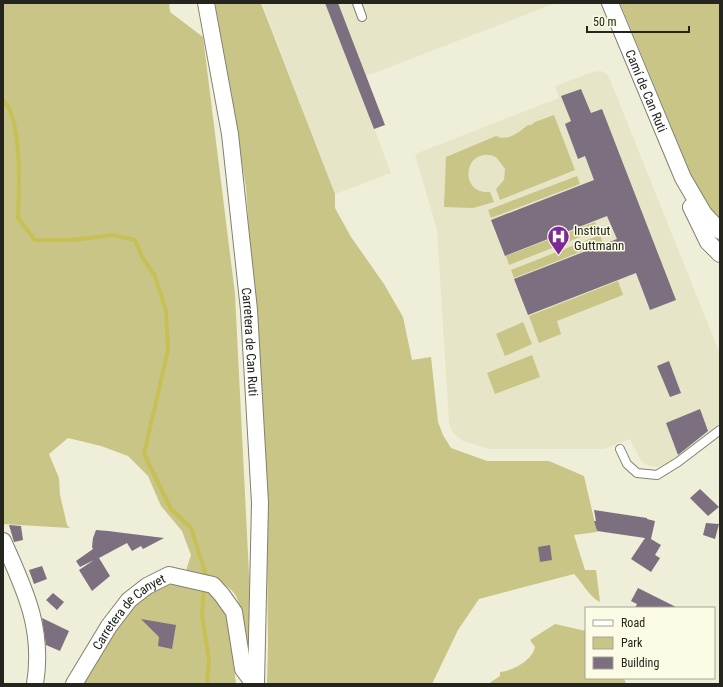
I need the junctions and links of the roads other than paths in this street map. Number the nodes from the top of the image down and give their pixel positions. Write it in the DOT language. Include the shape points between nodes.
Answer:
graph roads {
  1 [pos="206,3"];
  2 [pos="357,3"];
  3 [pos="610,3"];
  4 [pos="362,17"];
  5 [pos="684,178"];
  6 [pos="719,232"];
  7 [pos="720,254"];
  8 [pos="720,430"];
  9 [pos="620,449"];
  10 [pos="3,541"];
  11 [pos="35,684"];
  12 [pos="74,684"];
  13 [pos="255,684"];
  1 -- 13 [label="street, Carretera de Can Ruti" via="230,134 249,310 260,503"];
  2 -- 4 [label="lane"];
  3 -- 5 [label="street, Camí de Can Ruti"];
  5 -- 6 [label="street, Camí de Can Ruti" via="704,214"];
  5 -- 7 [label="street, Camí de Can Ruti" via="691,206 705,236"];
  8 -- 9 [label="lane" via="657,475 637,473 627,464"];
  10 -- 11 [label="street" via="24,589 36,628 38,666"];
  12 -- 13 [label="street, Carretera de Canyet" via="109,626 129,600 147,586 168,576 213,585 222,595 234,612 243,669"];
}
